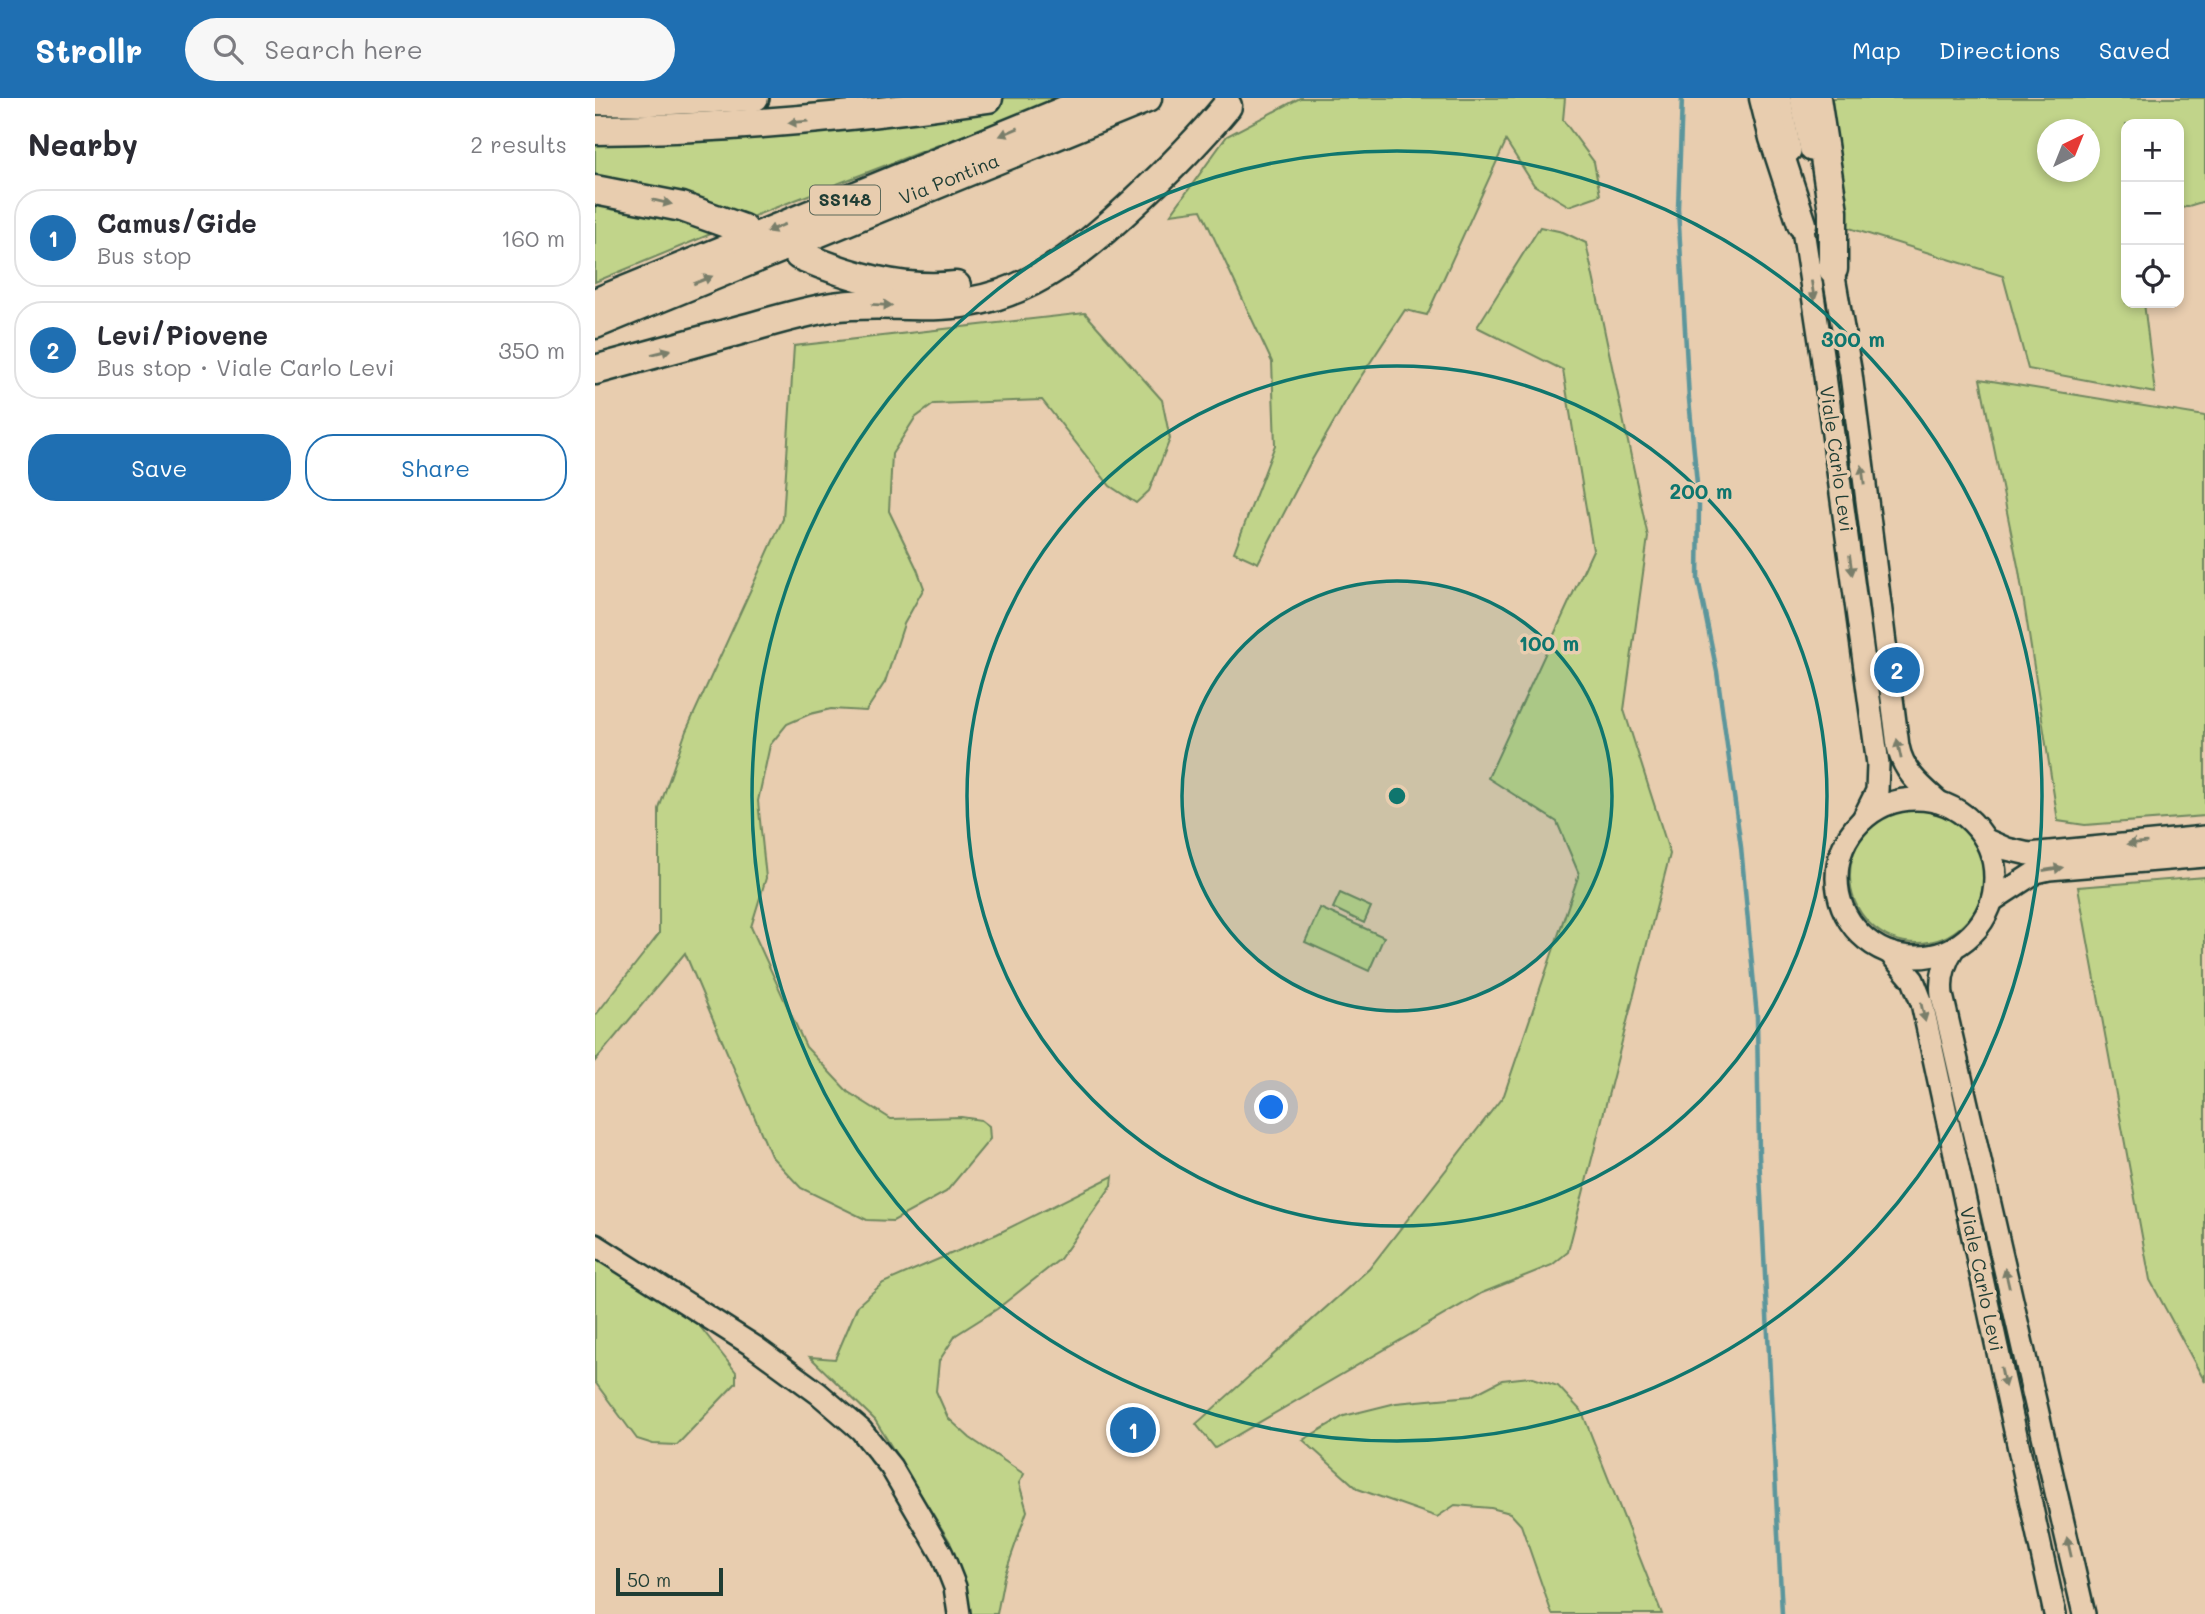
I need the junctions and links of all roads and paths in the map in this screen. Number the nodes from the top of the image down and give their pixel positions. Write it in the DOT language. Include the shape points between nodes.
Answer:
graph roads {
  1 [pos="756,98"];
  2 [pos="988,98"];
  3 [pos="1096,98"];
  4 [pos="1147,98"];
  5 [pos="1764,98"];
  6 [pos="1780,98"];
  7 [pos="1801,98"];
  8 [pos="1817,98"];
  9 [pos="595,102"];
  10 [pos="1233,102"];
  11 [pos="595,130"];
  12 [pos="595,190"];
  13 [pos="1802,224"];
  14 [pos="743,229"];
  15 [pos="799,255"];
  16 [pos="1833,269"];
  17 [pos="595,303"];
  18 [pos="595,324"];
  19 [pos="595,370"];
  20 [pos="1939,802"];
  21 [pos="1863,819"];
  22 [pos="2205,837"];
  23 [pos="1986,839"];
  24 [pos="2205,856"];
  25 [pos="1993,900"];
  26 [pos="1953,949"];
  27 [pos="1890,953"];
  28 [pos="595,1244"];
  29 [pos="959,1614"];
  30 [pos="2055,1614"];
  31 [pos="2084,1614"];
  1 -- 9 [label="main road"];
  2 -- 11 [label="highway, one-way" via="801,122"];
  3 -- 17 [label="highway, Via Pontina / SS148, one-way"];
  18 -- 4 [label="highway, Via Pontina / SS148, one-way"];
  5 -- 13 [label="highway"];
  6 -- 13 [label="street, Viale Carlo Levi"];
  7 -- 16 [label="street, Viale Carlo Levi"];
  8 -- 16 [label="highway" via="1833,219"];
  10 -- 15 [label="highway" via="1065,244 1005,275 952,287 905,286"];
  19 -- 10 [label="highway, one-way" via="832,307 953,304 1014,291 1093,240"];
  12 -- 14 [label="highway, one-way" via="674,205"];
  13 -- 21 [label="street, Viale Carlo Levi, one-way" via="1878,764 1877,791"];
  20 -- 16 [label="street, Viale Carlo Levi, one-way" via="1909,773 1898,746 1851,374"];
  20 -- 21 [label="street" via="1899,801"];
  20 -- 23 [label="street" via="1966,816"];
  21 -- 27 [label="street" via="1844,845 1838,894 1851,924"];
  22 -- 23 [label="street, one-way" via="2029,854"];
  23 -- 25 [label="street" via="1996,875"];
  25 -- 24 [label="street, one-way" via="2036,872 2049,869"];
  25 -- 26 [label="street" via="1980,926"];
  26 -- 27 [label="street" via="1911,958"];
  31 -- 26 [label="street, Viale Carlo Levi, one-way" via="1942,995 1945,964"];
  27 -- 30 [label="street, Viale Carlo Levi, one-way" via="1913,981 1922,1003"];
  28 -- 29 [label="street" via="755,1347 862,1430 891,1467 941,1554 955,1587"];
}
